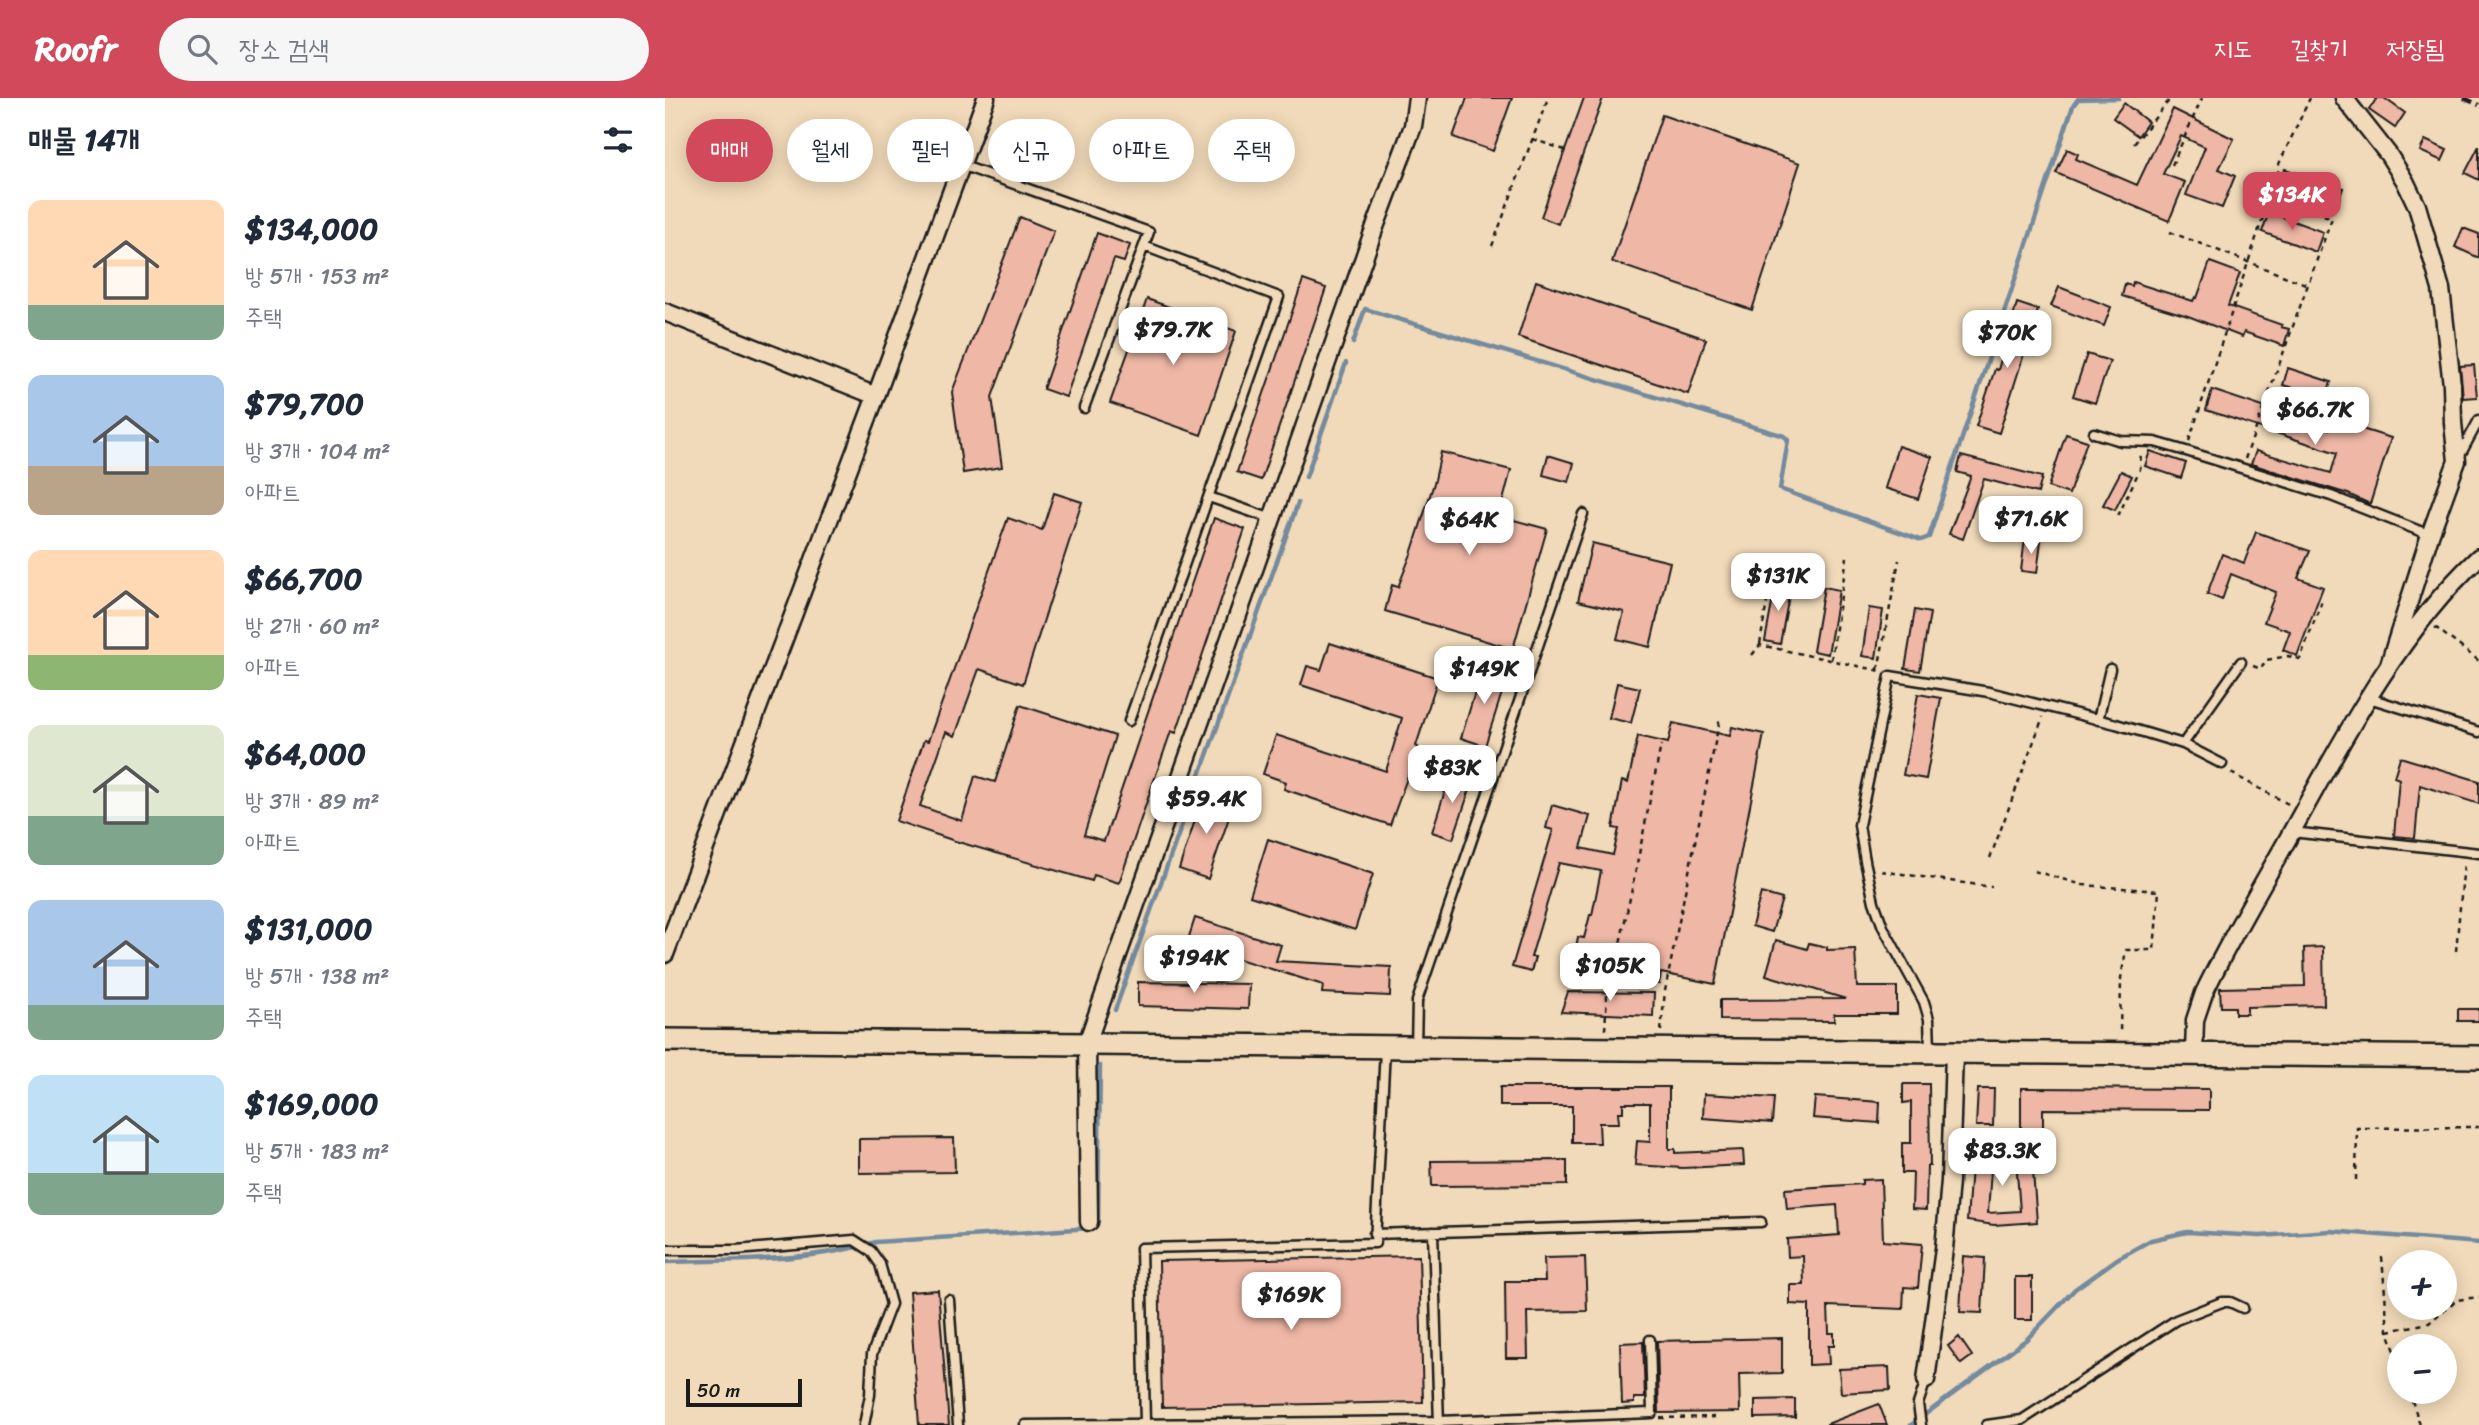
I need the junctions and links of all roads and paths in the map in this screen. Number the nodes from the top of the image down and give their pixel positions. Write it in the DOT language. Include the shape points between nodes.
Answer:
graph roads {
  1 [pos="986,98"];
  2 [pos="1416,98"];
  3 [pos="1548,98"];
  4 [pos="2171,98"];
  5 [pos="2202,98"];
  6 [pos="2310,98"];
  7 [pos="2344,98"];
  8 [pos="974,130"];
  9 [pos="1532,139"];
  10 [pos="2134,145"];
  11 [pos="1565,150"];
  12 [pos="2172,165"];
  13 [pos="974,170"];
  14 [pos="955,182"];
  15 [pos="2271,193"];
  16 [pos="2170,232"];
  17 [pos="1145,246"];
  18 [pos="1492,246"];
  19 [pos="2249,262"];
  20 [pos="2309,285"];
  21 [pos="665,312"];
  22 [pos="876,396"];
  23 [pos="1084,408"];
  24 [pos="2479,420"];
  25 [pos="2094,433"];
  26 [pos="2141,442"];
  27 [pos="2186,451"];
  28 [pos="2457,461"];
  29 [pos="2241,468"];
  30 [pos="1209,496"];
  31 [pos="1583,514"];
  32 [pos="2118,516"];
  33 [pos="1272,519"];
  34 [pos="2430,535"];
  35 [pos="1847,557"];
  36 [pos="2478,559"];
  37 [pos="1899,560"];
  38 [pos="1772,571"];
  39 [pos="2323,598"];
  40 [pos="2424,618"];
  41 [pos="1760,645"];
  42 [pos="1752,655"];
  43 [pos="1831,660"];
  44 [pos="2241,662"];
  45 [pos="2479,662"];
  46 [pos="2389,665"];
  47 [pos="2110,669"];
  48 [pos="1878,670"];
  49 [pos="1890,676"];
  50 [pos="2369,698"];
  51 [pos="2046,707"];
  52 [pos="1720,718"];
  53 [pos="2098,720"];
  54 [pos="1129,721"];
  55 [pos="2479,732"];
  56 [pos="2183,744"];
  57 [pos="1661,745"];
  58 [pos="2222,764"];
  59 [pos="2302,812"];
  60 [pos="2292,832"];
  61 [pos="2465,851"];
  62 [pos="2479,853"];
  63 [pos="1990,858"];
  64 [pos="1867,869"];
  65 [pos="2034,871"];
  66 [pos="1992,887"];
  67 [pos="2456,951"];
  68 [pos="665,954"];
  69 [pos="665,1040"];
  70 [pos="1087,1043"];
  71 [pos="1416,1047"];
  72 [pos="1385,1048"];
  73 [pos="1605,1049"];
  74 [pos="1659,1049"];
  75 [pos="1930,1052"];
  76 [pos="1954,1052"];
  77 [pos="2119,1054"];
  78 [pos="2194,1054"];
  79 [pos="2479,1057"];
  80 [pos="2479,1127"];
  81 [pos="2356,1180"];
  82 [pos="1089,1222"];
  83 [pos="1761,1222"];
  84 [pos="1433,1232"];
  85 [pos="1374,1234"];
  86 [pos="665,1250"];
  87 [pos="2382,1258"];
  88 [pos="2479,1297"];
  89 [pos="949,1300"];
  90 [pos="2243,1308"];
  91 [pos="2388,1331"];
  92 [pos="2389,1334"];
  93 [pos="1650,1340"];
  94 [pos="1926,1380"];
  95 [pos="2413,1404"];
  96 [pos="1653,1413"];
  97 [pos="1720,1417"];
  98 [pos="1145,1423"];
  99 [pos="1439,1423"];
  100 [pos="864,1425"];
  101 [pos="958,1425"];
  102 [pos="1025,1425"];
  103 [pos="1921,1425"];
  104 [pos="1987,1425"];
  105 [pos="2420,1425"];
  1 -- 8 [label="street"];
  2 -- 33 [label="street" via="1413,126"];
  3 -- 9 [label="path"];
  4 -- 10 [label="path"];
  5 -- 12 [label="path"];
  6 -- 15 [label="path" via="2279,164"];
  7 -- 28 [label="street" via="2388,154 2423,222 2444,305"];
  9 -- 11 [label="path"];
  9 -- 18 [label="path"];
  13 -- 17 [label="lane" via="1149,232"];
  14 -- 22 [label="street"];
  15 -- 19 [label="path"];
  15 -- 20 [label="path" via="2332,218"];
  16 -- 19 [label="path"];
  17 -- 23 [label="lane"];
  17 -- 30 [label="lane" via="1279,297"];
  19 -- 20 [label="path"];
  19 -- 27 [label="path"];
  20 -- 29 [label="path"];
  21 -- 22 [label="street"];
  22 -- 68 [label="street"];
  24 -- 28 [label="lane"];
  25 -- 26 [label="lane"];
  26 -- 27 [label="lane"];
  26 -- 32 [label="path" via="2140,469"];
  27 -- 29 [label="lane"];
  28 -- 34 [label="street"];
  29 -- 34 [label="lane" via="2331,496"];
  30 -- 33 [label="lane"];
  30 -- 54 [label="lane"];
  31 -- 71 [label="lane" via="1417,1001"];
  33 -- 70 [label="street"];
  34 -- 46 [label="street"];
  35 -- 43 [label="path"];
  36 -- 40 [label="street"];
  37 -- 48 [label="path"];
  38 -- 41 [label="path"];
  39 -- 44 [label="path" via="2299,659 2266,660 2261,669"];
  40 -- 45 [label="path"];
  40 -- 46 [label="street"];
  41 -- 42 [label="path"];
  41 -- 43 [label="path"];
  43 -- 48 [label="path"];
  44 -- 56 [label="lane"];
  46 -- 50 [label="street"];
  47 -- 53 [label="lane"];
  48 -- 49 [label="path"];
  49 -- 51 [label="lane" via="1989,692"];
  49 -- 64 [label="lane" via="1859,825"];
  50 -- 55 [label="lane"];
  50 -- 59 [label="street"];
  51 -- 53 [label="lane"];
  51 -- 63 [label="path"];
  52 -- 74 [label="path" via="1665,991"];
  53 -- 56 [label="lane"];
  56 -- 58 [label="lane"];
  57 -- 73 [label="path" via="1607,994"];
  58 -- 59 [label="path"];
  59 -- 60 [label="street"];
  60 -- 61 [label="lane"];
  60 -- 78 [label="street" via="2204,993 2195,1020"];
  61 -- 62 [label="lane"];
  61 -- 67 [label="path"];
  64 -- 66 [label="path"];
  64 -- 75 [label="lane" via="1884,927 1924,1002"];
  65 -- 77 [label="path" via="2083,885 2159,891 2154,950 2126,950"];
  69 -- 70 [label="street"];
  70 -- 72 [label="street"];
  70 -- 82 [label="street"];
  71 -- 72 [label="street"];
  71 -- 73 [label="street"];
  72 -- 85 [label="lane"];
  73 -- 74 [label="street"];
  74 -- 75 [label="street"];
  75 -- 76 [label="street"];
  76 -- 77 [label="street"];
  76 -- 94 [label="street" via="1948,1207"];
  77 -- 78 [label="street"];
  78 -- 79 [label="street"];
  80 -- 81 [label="path" via="2357,1128"];
  83 -- 84 [label="lane"];
  84 -- 85 [label="lane"];
  84 -- 99 [label="lane"];
  85 -- 98 [label="lane" via="1375,1243 1141,1248"];
  86 -- 100 [label="lane" via="736,1250 854,1240 871,1251 880,1264 891,1304 871,1354"];
  87 -- 91 [label="path"];
  88 -- 91 [label="path" via="2456,1300 2429,1323"];
  89 -- 101 [label="lane"];
  90 -- 104 [label="lane" via="2222,1302 2176,1320 2022,1420"];
  91 -- 92 [label="path"];
  93 -- 96 [label="lane"];
  94 -- 103 [label="lane" via="1917,1410"];
  95 -- 105 [label="path"];
  96 -- 97 [label="path" via="1656,1419"];
  96 -- 99 [label="lane"];
  98 -- 99 [label="lane"];
  98 -- 102 [label="lane"];
}
